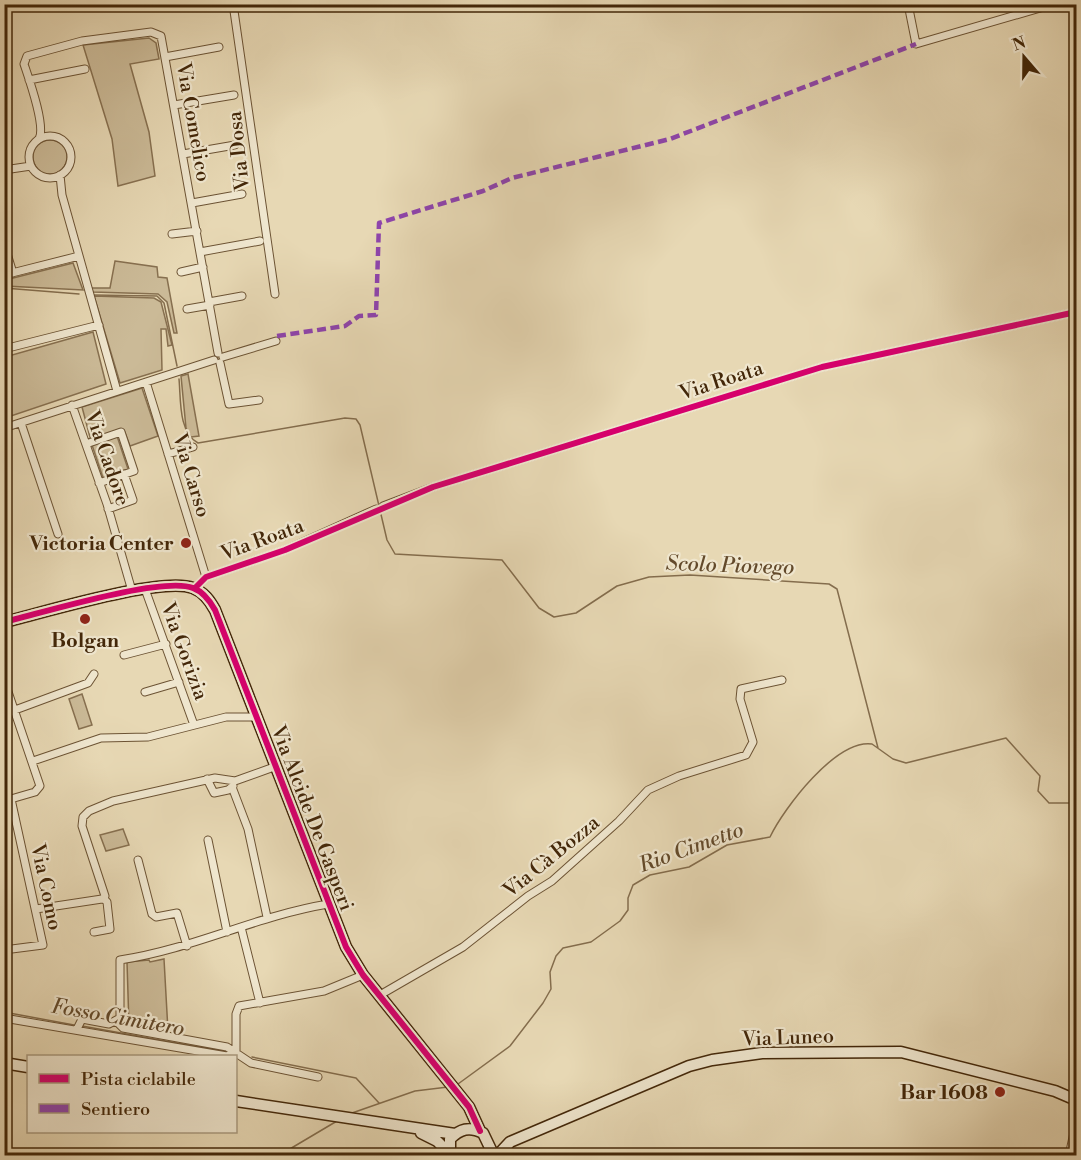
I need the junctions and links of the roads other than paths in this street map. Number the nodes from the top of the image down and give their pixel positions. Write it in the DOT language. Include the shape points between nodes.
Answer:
graph roads {
  1 [pos="233,4"];
  2 [pos="908,4"];
  3 [pos="1054,4"];
  4 [pos="219,47"];
  5 [pos="165,57"];
  6 [pos="85,69"];
  7 [pos="29,80"];
  8 [pos="234,95"];
  9 [pos="174,105"];
  10 [pos="39,120"];
  11 [pos="48,136"];
  12 [pos="39,139"];
  13 [pos="235,146"];
  14 [pos="183,154"];
  15 [pos="30,163"];
  16 [pos="8,169"];
  17 [pos="60,175"];
  18 [pos="51,178"];
  19 [pos="242,194"];
  20 [pos="62,195"];
  21 [pos="192,203"];
  22 [pos="196,231"];
  23 [pos="172,234"];
  24 [pos="260,241"];
  25 [pos="4,244"];
  26 [pos="200,252"];
  27 [pos="79,256"];
  28 [pos="203,267"];
  29 [pos="181,272"];
  30 [pos="13,273"];
  31 [pos="4,275"];
  32 [pos="275,294"];
  33 [pos="242,297"];
  34 [pos="209,304"];
  35 [pos="187,309"];
  36 [pos="1077,312"];
  37 [pos="99,325"];
  38 [pos="276,341"];
  39 [pos="4,349"];
  40 [pos="219,358"];
  41 [pos="146,382"];
  42 [pos="117,391"];
  43 [pos="259,400"];
  44 [pos="72,405"];
  45 [pos="21,423"];
  46 [pos="4,428"];
  47 [pos="86,444"];
  48 [pos="193,447"];
  49 [pos="168,454"];
  50 [pos="124,474"];
  51 [pos="99,483"];
  52 [pos="108,509"];
  53 [pos="58,534"];
  54 [pos="206,577"];
  55 [pos="195,588"];
  56 [pos="145,589"];
  57 [pos="132,591"];
  58 [pos="4,622"];
  59 [pos="166,644"];
  60 [pos="124,655"];
  61 [pos="94,674"];
  62 [pos="782,680"];
  63 [pos="4,681"];
  64 [pos="179,682"];
  65 [pos="145,692"];
  66 [pos="15,710"];
  67 [pos="256,717"];
  68 [pos="194,725"];
  69 [pos="33,761"];
  70 [pos="274,767"];
  71 [pos="207,779"];
  72 [pos="233,784"];
  73 [pos="8,800"];
  74 [pos="208,840"];
  75 [pos="138,860"];
  76 [pos="104,898"];
  77 [pos="328,904"];
  78 [pos="36,909"];
  79 [pos="267,917"];
  80 [pos="241,927"];
  81 [pos="93,932"];
  82 [pos="227,932"];
  83 [pos="187,946"];
  84 [pos="4,950"];
  85 [pos="363,975"];
  86 [pos="380,995"];
  87 [pos="260,1003"];
  88 [pos="4,1018"];
  89 [pos="117,1022"];
  90 [pos="78,1026"];
  91 [pos="236,1052"];
  92 [pos="222,1055"];
  93 [pos="229,1055"];
  94 [pos="4,1063"];
  95 [pos="27,1067"];
  96 [pos="318,1077"];
  97 [pos="459,1094"];
  98 [pos="1077,1100"];
  99 [pos="237,1101"];
  100 [pos="1077,1123"];
  101 [pos="403,1127"];
  102 [pos="480,1131"];
  103 [pos="458,1132"];
  104 [pos="489,1141"];
  105 [pos="510,1142"];
  106 [pos="449,1154"];
  107 [pos="495,1155"];
  108 [pos="1069,1155"];
  1 -- 32 [label="street, Via Dosa"];
  2 -- 3 [label="street" via="916,44"];
  4 -- 5 [label="street"];
  5 -- 7 [label="street, Via Comelico" via="162,39 153,32 82,41 30,54 25,58"];
  5 -- 9 [label="street, Via Comelico"];
  6 -- 7 [label="street"];
  7 -- 10 [label="street"];
  8 -- 9 [label="street"];
  9 -- 14 [label="street, Via Comelico"];
  10 -- 11 [label="street"];
  10 -- 12 [label="street"];
  11 -- 12 [label="street"];
  11 -- 17 [label="street" via="62,140 70,152 68,169"];
  12 -- 15 [label="street" via="32,145"];
  13 -- 14 [label="street"];
  14 -- 21 [label="street, Via Comelico"];
  15 -- 16 [label="street"];
  15 -- 18 [label="street" via="41,176"];
  17 -- 18 [label="street"];
  17 -- 20 [label="street"];
  18 -- 20 [label="street"];
  19 -- 21 [label="street"];
  20 -- 27 [label="street"];
  21 -- 22 [label="street, Via Comelico"];
  22 -- 23 [label="street"];
  22 -- 26 [label="street, Via Comelico"];
  24 -- 26 [label="street"];
  25 -- 30 [label="street"];
  26 -- 28 [label="street, Via Comelico"];
  27 -- 30 [label="street"];
  27 -- 37 [label="street"];
  28 -- 29 [label="street"];
  28 -- 34 [label="street, Via Comelico"];
  30 -- 31 [label="street"];
  33 -- 34 [label="street"];
  34 -- 35 [label="street"];
  34 -- 40 [label="street, Via Comelico"];
  36 -- 54 [label="street, Via Roata" via="822,366 433,487 285,550"];
  37 -- 39 [label="street"];
  37 -- 42 [label="street"];
  38 -- 40 [label="street"];
  40 -- 41 [label="street"];
  40 -- 43 [label="street, Via Comelico" via="228,403"];
  41 -- 42 [label="street"];
  41 -- 49 [label="street, Via Carso"];
  42 -- 44 [label="street"];
  44 -- 45 [label="street"];
  44 -- 47 [label="street, Via Cadore"];
  45 -- 46 [label="street"];
  45 -- 53 [label="street"];
  47 -- 50 [label="street" via="121,432 134,471"];
  47 -- 51 [label="street, Via Cadore"];
  48 -- 49 [label="street"];
  49 -- 54 [label="street, Via Carso"];
  50 -- 51 [label="street"];
  50 -- 52 [label="street" via="133,500"];
  51 -- 52 [label="street, Via Cadore"];
  52 -- 57 [label="street, Via Cadore"];
  54 -- 55 [label="street, Via Roata"];
  55 -- 56 [label="street" via="179,585"];
  55 -- 67 [label="street, Via Alcide De Gasperi" via="215,610"];
  56 -- 57 [label="street"];
  56 -- 59 [label="street, Via Gorizia"];
  57 -- 58 [label="street"];
  59 -- 60 [label="street"];
  59 -- 64 [label="street, Via Gorizia"];
  61 -- 66 [label="street" via="88,683"];
  62 -- 86 [label="street, Via Cà Bozza" via="741,689 740,699 753,742 746,755 678,776 648,790 552,881 463,947"];
  63 -- 66 [label="street"];
  64 -- 65 [label="street"];
  64 -- 68 [label="street, Via Gorizia"];
  66 -- 69 [label="street"];
  67 -- 68 [label="street" via="230,716"];
  67 -- 70 [label="street, Via Alcide De Gasperi"];
  68 -- 69 [label="street" via="148,737 101,738"];
  69 -- 73 [label="street" via="39,789"];
  70 -- 72 [label="street"];
  70 -- 77 [label="street, Via Alcide De Gasperi"];
  71 -- 72 [label="street" via="219,777"];
  71 -- 72 [label="street" via="212,792"];
  71 -- 76 [label="street" via="113,801 84,815 82,826"];
  72 -- 79 [label="street" via="248,829"];
  73 -- 78 [label="street, Via Como"];
  74 -- 82 [label="street"];
  75 -- 83 [label="street" via="152,914 156,917 177,913"];
  76 -- 78 [label="street"];
  76 -- 81 [label="street, Via Como" via="110,929"];
  77 -- 79 [label="street"];
  77 -- 85 [label="street, Via Alcide De Gasperi"];
  78 -- 84 [label="street, Via Como" via="43,945"];
  79 -- 80 [label="street"];
  80 -- 82 [label="street"];
  80 -- 87 [label="street"];
  82 -- 83 [label="street"];
  83 -- 89 [label="street" via="120,960"];
  85 -- 86 [label="street, Via Alcide De Gasperi"];
  85 -- 87 [label="street" via="324,991"];
  86 -- 97 [label="street, Via Alcide De Gasperi"];
  87 -- 91 [label="street" via="237,1008"];
  88 -- 90 [label="street"];
  89 -- 90 [label="street" via="85,1019"];
  89 -- 91 [label="street" via="123,1028 227,1047"];
  90 -- 92 [label="street"];
  91 -- 93 [label="street"];
  91 -- 96 [label="street" via="251,1062"];
  94 -- 95 [label="street"];
  97 -- 102 [label="street, Via Alcide De Gasperi"];
  97 -- 103 [label="street" via="465,1115"];
  98 -- 105 [label="street, Via Luneo" via="901,1052 762,1053 689,1066"];
  99 -- 101 [label="street"];
  100 -- 108 [label="street"];
  101 -- 103 [label="street"];
  101 -- 106 [label="street" via="429,1136"];
  102 -- 103 [label="street" via="471,1128"];
  102 -- 104 [label="street"];
  103 -- 106 [label="street" via="450,1139"];
  104 -- 105 [label="street"];
  104 -- 107 [label="street"];
  105 -- 107 [label="street"];
}
